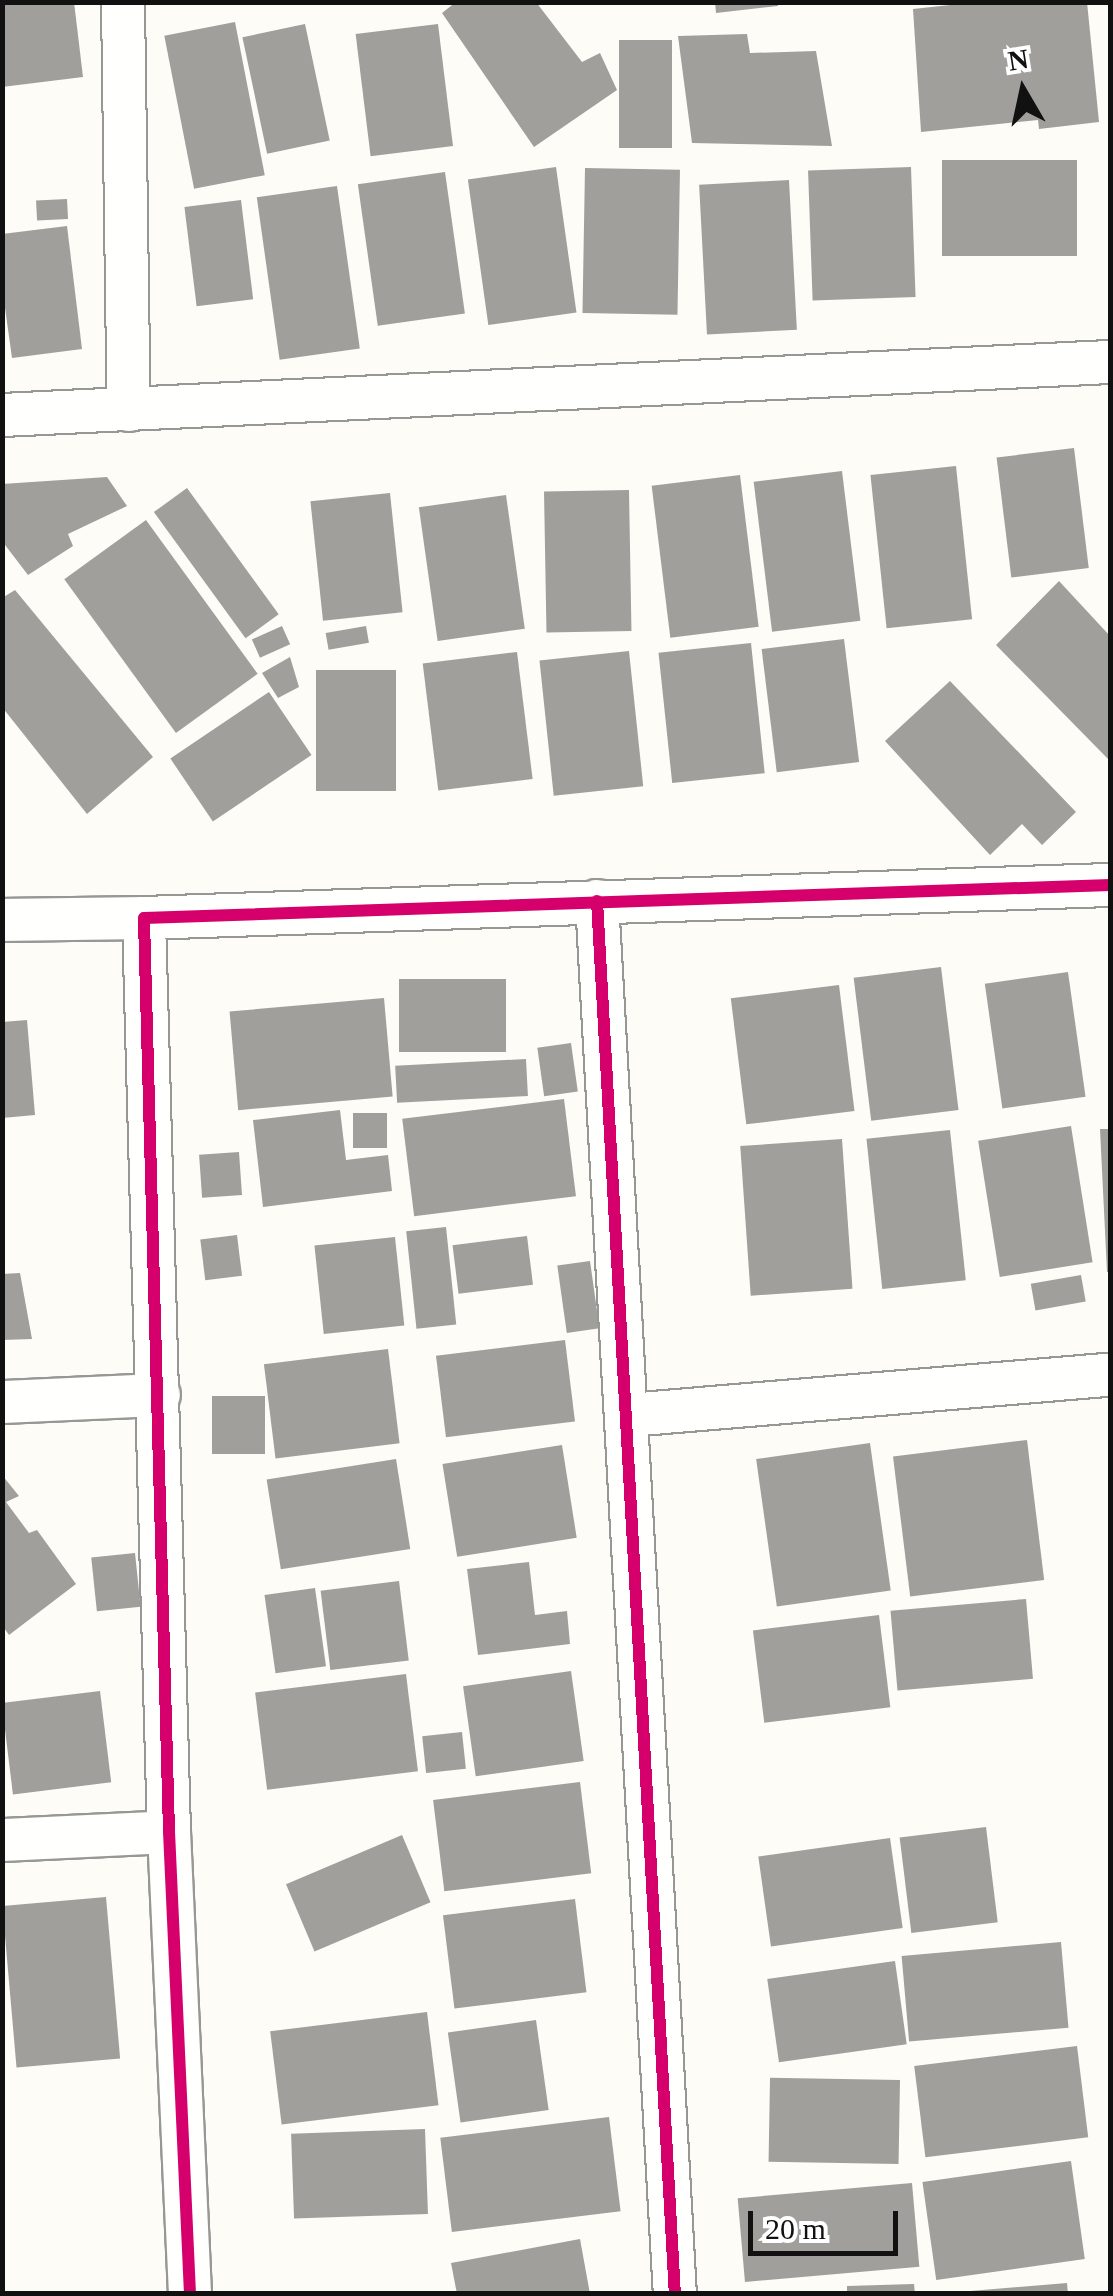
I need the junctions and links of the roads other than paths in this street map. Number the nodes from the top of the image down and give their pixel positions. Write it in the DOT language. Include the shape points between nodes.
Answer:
graph roads {
  1 [pos="123,2"];
  2 [pos="1110,362"];
  3 [pos="129,410"];
  4 [pos="2,415"];
  5 [pos="1110,885"];
  6 [pos="598,900"];
  7 [pos="144,918"];
  8 [pos="2,920"];
  9 [pos="1110,1375"];
  10 [pos="159,1396"];
  11 [pos="2,1402"];
  12 [pos="629,1416"];
  13 [pos="169,1832"];
  14 [pos="2,1840"];
  15 [pos="190,2294"];
  16 [pos="675,2294"];
  1 -- 3 [label="street"];
  2 -- 3 [label="street"];
  3 -- 4 [label="street"];
  5 -- 6 [label="street"];
  6 -- 7 [label="street"];
  6 -- 12 [label="street" via="604,1084"];
  7 -- 8 [label="street"];
  7 -- 10 [label="street"];
  9 -- 12 [label="street"];
  10 -- 11 [label="street"];
  10 -- 13 [label="street"];
  12 -- 16 [label="street"];
  13 -- 14 [label="street"];
  13 -- 15 [label="street"];
}
